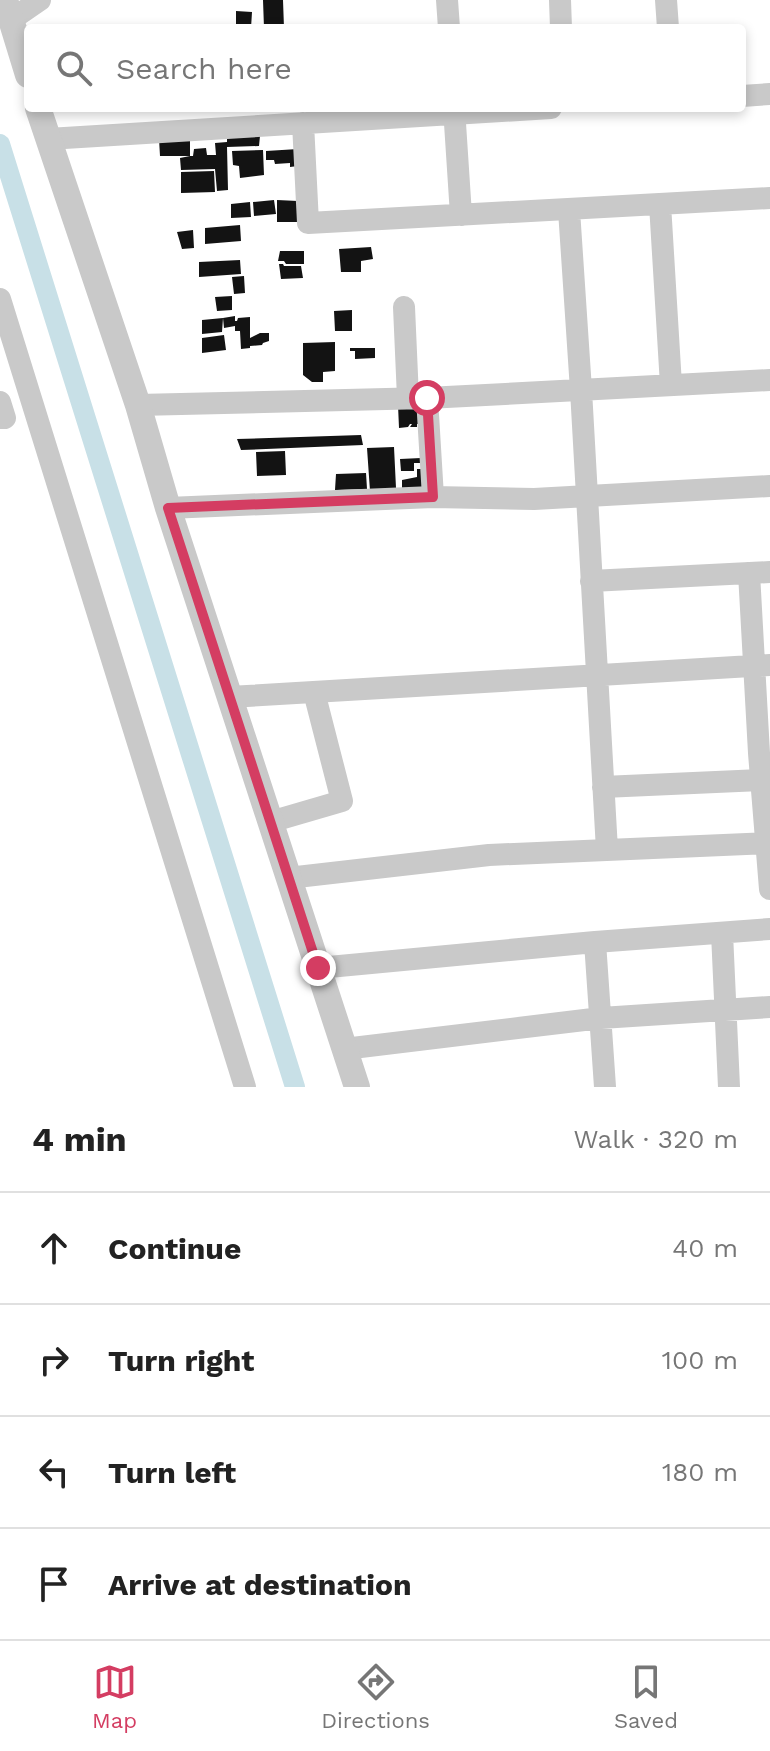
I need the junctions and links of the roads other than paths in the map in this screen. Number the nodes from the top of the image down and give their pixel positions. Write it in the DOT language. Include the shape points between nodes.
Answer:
graph roads {
  1 [pos="40,0"];
  2 [pos="447,0"];
  3 [pos="560,0"];
  4 [pos="666,0"];
  5 [pos="5,15"];
  6 [pos="449,24"];
  7 [pos="561,24"];
  8 [pos="668,24"];
  9 [pos="24,65"];
  10 [pos="770,94"];
  11 [pos="746,96"];
  12 [pos="39,112"];
  13 [pos="442,112"];
  14 [pos="455,112"];
  15 [pos="303,123"];
  16 [pos="48,139"];
  17 [pos="770,198"];
  18 [pos="660,204"];
  19 [pos="569,210"];
  20 [pos="461,215"];
  21 [pos="0,299"];
  22 [pos="404,307"];
  23 [pos="770,380"];
  24 [pos="671,385"];
  25 [pos="581,390"];
  26 [pos="418,398"];
  27 [pos="0,402"];
  28 [pos="138,405"];
  29 [pos="0,418"];
  30 [pos="770,486"];
  31 [pos="587,496"];
  32 [pos="433,497"];
  33 [pos="168,508"];
  34 [pos="759,572"];
  35 [pos="591,581"];
  36 [pos="762,665"];
  37 [pos="597,675"];
  38 [pos="314,692"];
  39 [pos="229,697"];
  40 [pos="764,752"];
  41 [pos="761,780"];
  42 [pos="603,787"];
  43 [pos="270,822"];
  44 [pos="768,843"];
  45 [pos="607,850"];
  46 [pos="288,878"];
  47 [pos="770,889"];
  48 [pos="770,929"];
  49 [pos="722,933"];
  50 [pos="595,942"];
  51 [pos="318,968"];
  52 [pos="770,1007"];
  53 [pos="725,1010"];
  54 [pos="601,1018"];
  55 [pos="344,1049"];
  56 [pos="245,1087"];
  57 [pos="357,1087"];
  58 [pos="605,1087"];
  59 [pos="729,1087"];
  1 -- 5 [label="street"];
  2 -- 6 [label="street"];
  3 -- 7 [label="street"];
  4 -- 8 [label="street"];
  5 -- 9 [label="street"];
  10 -- 11 [label="street"];
  12 -- 16 [label="street"];
  13 -- 15 [label="street"];
  14 -- 20 [label="street"];
  15 -- 16 [label="street"];
  15 -- 20 [label="street" via="308,223"];
  16 -- 28 [label="street"];
  17 -- 18 [label="street"];
  18 -- 19 [label="street"];
  18 -- 24 [label="street"];
  19 -- 20 [label="street"];
  19 -- 25 [label="street"];
  21 -- 56 [label="street"];
  22 -- 26 [label="street"];
  23 -- 24 [label="street"];
  24 -- 25 [label="street"];
  25 -- 26 [label="street"];
  25 -- 31 [label="street"];
  26 -- 28 [label="street"];
  26 -- 32 [label="street"];
  27 -- 29 [label="street" via="5,418"];
  28 -- 33 [label="street"];
  30 -- 31 [label="street"];
  31 -- 32 [label="street"];
  31 -- 35 [label="street"];
  32 -- 33 [label="street"];
  33 -- 39 [label="street"];
  34 -- 35 [label="street"];
  34 -- 36 [label="street"];
  35 -- 37 [label="street"];
  36 -- 37 [label="street"];
  36 -- 40 [label="street"];
  37 -- 38 [label="street"];
  37 -- 42 [label="street"];
  38 -- 39 [label="street"];
  38 -- 43 [label="street" via="342,801"];
  39 -- 43 [label="street"];
  40 -- 41 [label="street"];
  41 -- 42 [label="street"];
  41 -- 44 [label="street"];
  42 -- 45 [label="street"];
  43 -- 46 [label="street"];
  44 -- 45 [label="street"];
  44 -- 47 [label="street"];
  45 -- 46 [label="street" via="489,855"];
  46 -- 51 [label="street"];
  48 -- 49 [label="street"];
  49 -- 50 [label="street"];
  49 -- 53 [label="street"];
  50 -- 51 [label="street"];
  50 -- 54 [label="street"];
  51 -- 55 [label="street"];
  52 -- 53 [label="street"];
  53 -- 54 [label="street"];
  53 -- 59 [label="street"];
  54 -- 55 [label="street"];
  54 -- 58 [label="street"];
  55 -- 57 [label="street"];
}
